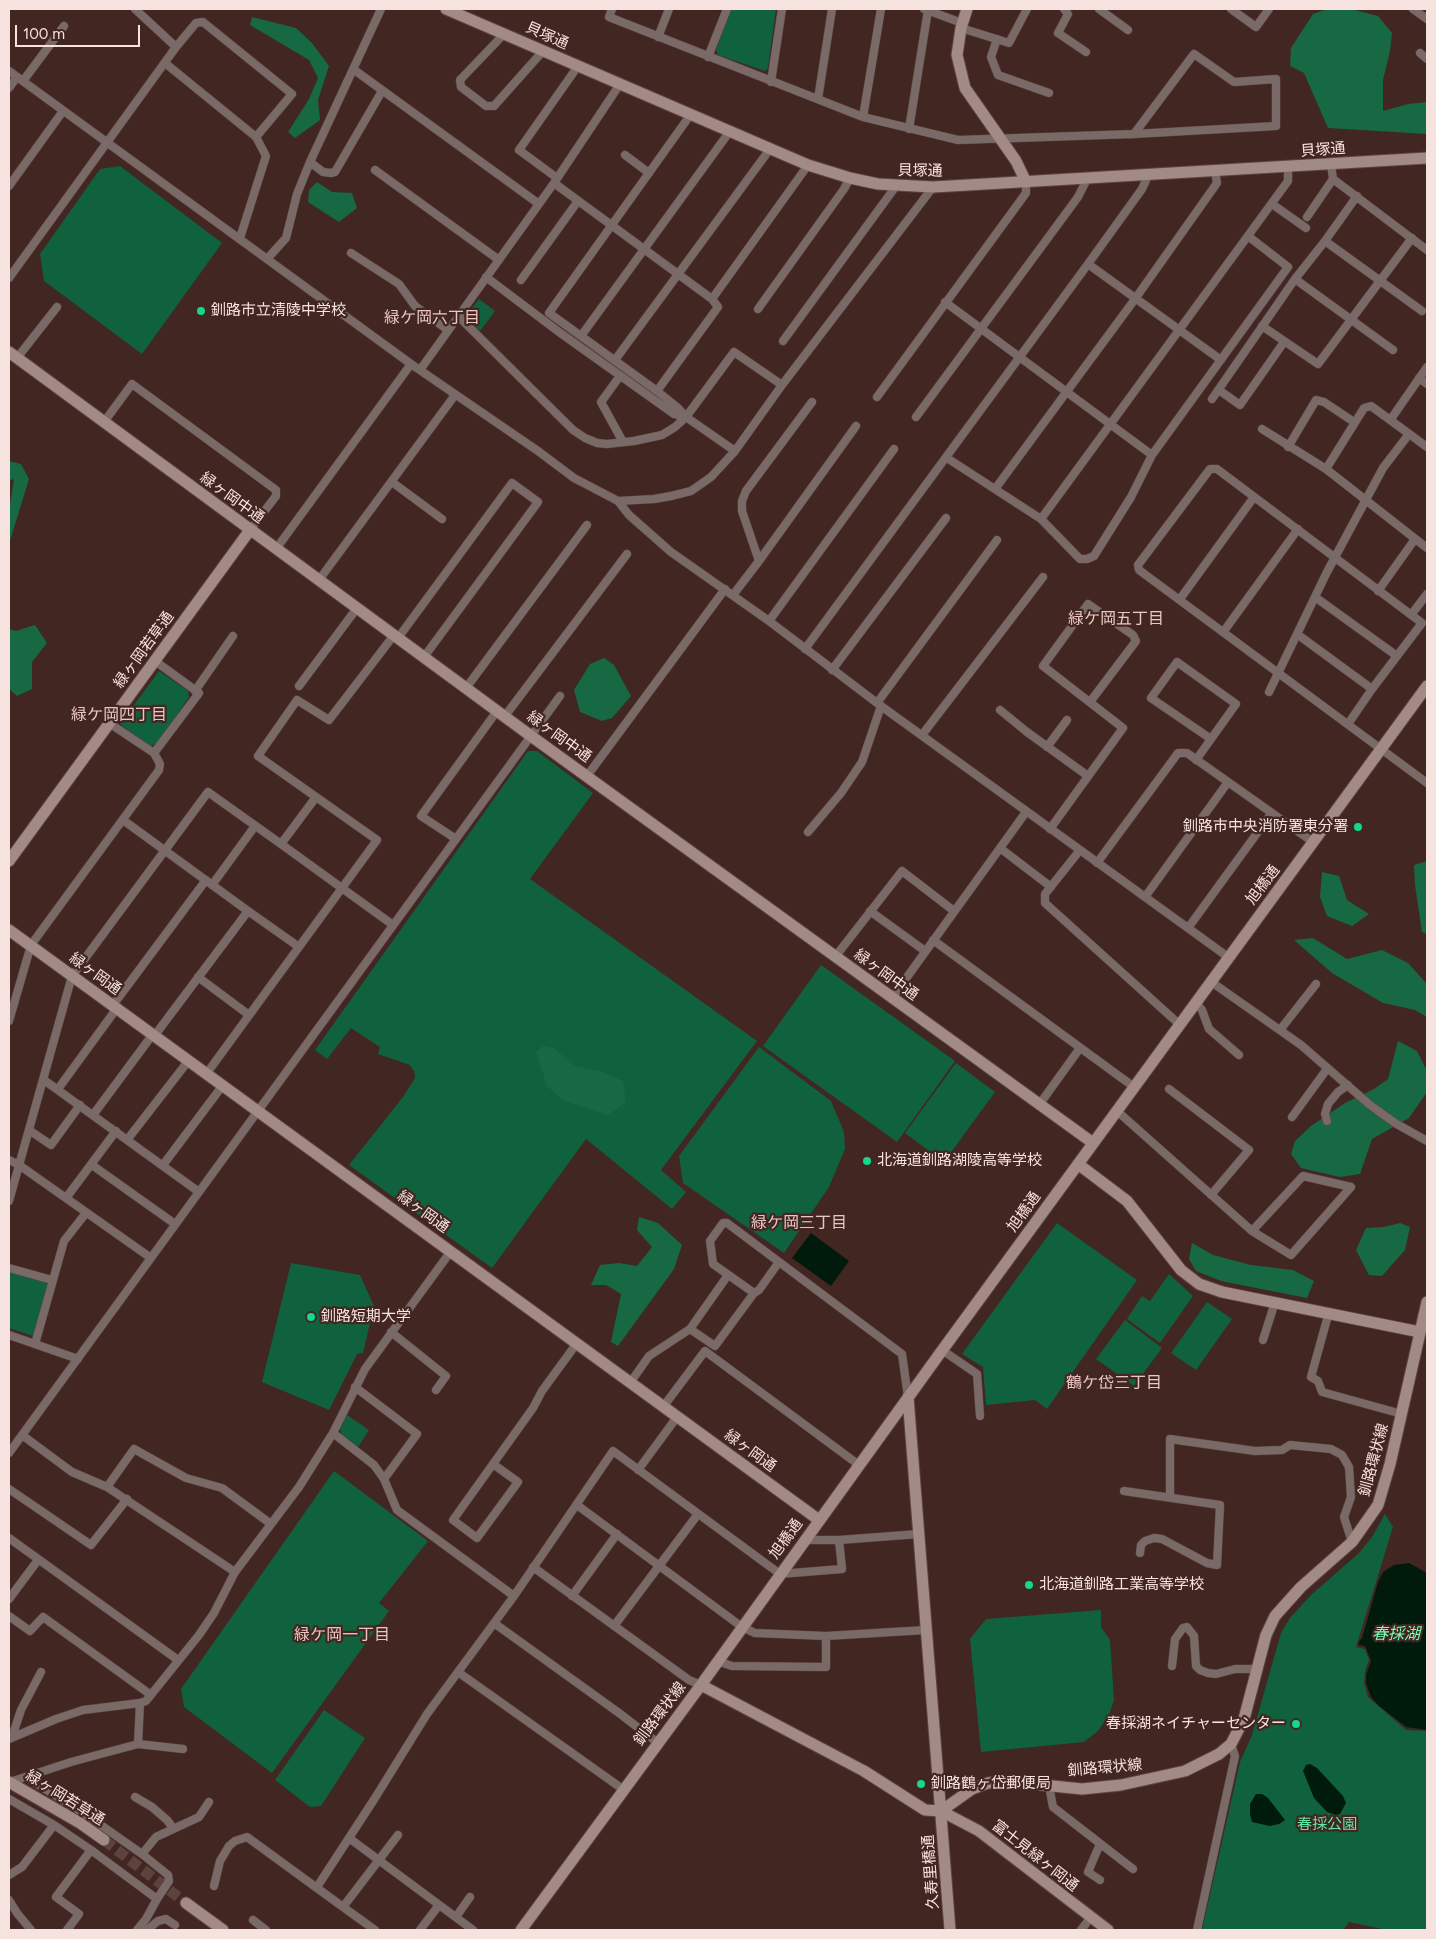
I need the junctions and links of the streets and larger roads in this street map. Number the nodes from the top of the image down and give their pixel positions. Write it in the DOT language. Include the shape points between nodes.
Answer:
graph roads {
  1 [pos="134,9"];
  2 [pos="381,9"];
  3 [pos="446,9"];
  4 [pos="612,9"];
  5 [pos="669,9"];
  6 [pos="727,9"];
  7 [pos="782,9"];
  8 [pos="832,9"];
  9 [pos="880,9"];
  10 [pos="967,9"];
  11 [pos="1027,9"];
  12 [pos="1064,9"];
  13 [pos="1099,9"];
  14 [pos="1230,9"];
  15 [pos="1269,9"];
  16 [pos="1413,9"];
  17 [pos="926,10"];
  18 [pos="1427,19"];
  19 [pos="962,25"];
  20 [pos="64,26"];
  21 [pos="1128,30"];
  22 [pos="504,34"];
  23 [pos="658,37"];
  24 [pos="997,39"];
  25 [pos="176,48"];
  26 [pos="543,51"];
  27 [pos="1086,52"];
  28 [pos="1420,53"];
  29 [pos="708,56"];
  30 [pos="1427,59"];
  31 [pos="165,63"];
  32 [pos="578,66"];
  33 [pos="353,69"];
  34 [pos="9,71"];
  35 [pos="20,79"];
  36 [pos="771,82"];
  37 [pos="620,84"];
  38 [pos="9,88"];
  39 [pos="382,91"];
  40 [pos="1049,93"];
  41 [pos="818,98"];
  42 [pos="64,111"];
  43 [pos="691,114"];
  44 [pos="863,117"];
  45 [pos="909,129"];
  46 [pos="730,131"];
  47 [pos="1134,134"];
  48 [pos="256,137"];
  49 [pos="1001,139"];
  50 [pos="107,143"];
  51 [pos="770,149"];
  52 [pos="625,155"];
  53 [pos="1427,158"];
  54 [pos="310,162"];
  55 [pos="1331,164"];
  56 [pos="808,165"];
  57 [pos="1288,168"];
  58 [pos="375,170"];
  59 [pos="1215,171"];
  60 [pos="649,172"];
  61 [pos="1148,176"];
  62 [pos="850,178"];
  63 [pos="1087,179"];
  64 [pos="1333,179"];
  65 [pos="556,180"];
  66 [pos="1026,182"];
  67 [pos="9,186"];
  68 [pos="896,186"];
  69 [pos="933,187"];
  70 [pos="1357,196"];
  71 [pos="578,201"];
  72 [pos="539,204"];
  73 [pos="1272,204"];
  74 [pos="1307,217"];
  75 [pos="611,226"];
  76 [pos="1306,228"];
  77 [pos="1248,236"];
  78 [pos="240,238"];
  79 [pos="1412,238"];
  80 [pos="1325,241"];
  81 [pos="644,250"];
  82 [pos="1427,250"];
  83 [pos="351,253"];
  84 [pos="267,259"];
  85 [pos="499,260"];
  86 [pos="1088,264"];
  87 [pos="679,275"];
  88 [pos="486,277"];
  89 [pos="9,278"];
  90 [pos="1295,279"];
  91 [pos="521,280"];
  92 [pos="1380,281"];
  93 [pos="712,299"];
  94 [pos="1135,299"];
  95 [pos="945,302"];
  96 [pos="57,308"];
  97 [pos="758,309"];
  98 [pos="1422,311"];
  99 [pos="458,316"];
  100 [pos="1351,319"];
  101 [pos="1262,326"];
  102 [pos="980,329"];
  103 [pos="448,330"];
  104 [pos="1179,330"];
  105 [pos="581,336"];
  106 [pos="783,341"];
  107 [pos="1284,342"];
  108 [pos="1393,350"];
  109 [pos="13,355"];
  110 [pos="1019,357"];
  111 [pos="616,360"];
  112 [pos="1221,360"];
  113 [pos="411,364"];
  114 [pos="1427,367"];
  115 [pos="420,370"];
  116 [pos="620,376"];
  117 [pos="1419,378"];
  118 [pos="1427,384"];
  119 [pos="782,386"];
  120 [pos="1219,390"];
  121 [pos="657,391"];
  122 [pos="1066,392"];
  123 [pos="456,395"];
  124 [pos="877,397"];
  125 [pos="1212,400"];
  126 [pos="812,402"];
  127 [pos="916,416"];
  128 [pos="686,417"];
  129 [pos="1391,419"];
  130 [pos="104,422"];
  131 [pos="1354,422"];
  132 [pos="1110,425"];
  133 [pos="856,426"];
  134 [pos="1262,429"];
  135 [pos="1410,434"];
  136 [pos="623,442"];
  137 [pos="1288,447"];
  138 [pos="1427,447"];
  139 [pos="894,448"];
  140 [pos="735,451"];
  141 [pos="1152,455"];
  142 [pos="947,458"];
  143 [pos="1326,469"];
  144 [pos="392,482"];
  145 [pos="995,489"];
  146 [pos="1254,497"];
  147 [pos="1366,499"];
  148 [pos="618,501"];
  149 [pos="946,518"];
  150 [pos="442,519"];
  151 [pos="1041,519"];
  152 [pos="587,525"];
  153 [pos="1298,529"];
  154 [pos="250,530"];
  155 [pos="1415,539"];
  156 [pos="997,540"];
  157 [pos="1427,548"];
  158 [pos="276,549"];
  159 [pos="627,554"];
  160 [pos="1335,557"];
  161 [pos="759,561"];
  162 [pos="1043,577"];
  163 [pos="319,580"];
  164 [pos="725,590"];
  165 [pos="1378,591"];
  166 [pos="1427,594"];
  167 [pos="733,595"];
  168 [pos="1315,597"];
  169 [pos="1180,599"];
  170 [pos="357,608"];
  171 [pos="1411,615"];
  172 [pos="769,621"];
  173 [pos="1425,625"];
  174 [pos="1224,631"];
  175 [pos="1297,634"];
  176 [pos="233,636"];
  177 [pos="396,636"];
  178 [pos="805,649"];
  179 [pos="1397,656"];
  180 [pos="424,657"];
  181 [pos="154,661"];
  182 [pos="832,670"];
  183 [pos="1279,672"];
  184 [pos="299,686"];
  185 [pos="1427,686"];
  186 [pos="466,688"];
  187 [pos="1372,690"];
  188 [pos="195,691"];
  189 [pos="1269,692"];
  190 [pos="560,696"];
  191 [pos="1090,702"];
  192 [pos="879,705"];
  193 [pos="1000,710"];
  194 [pos="501,714"];
  195 [pos="1067,720"];
  196 [pos="109,723"];
  197 [pos="1348,724"];
  198 [pos="922,735"];
  199 [pos="531,736"];
  200 [pos="1211,740"];
  201 [pos="1047,747"];
  202 [pos="1382,748"];
  203 [pos="154,753"];
  204 [pos="1196,760"];
  205 [pos="587,776"];
  206 [pos="1088,776"];
  207 [pos="1427,781"];
  208 [pos="1228,782"];
  209 [pos="316,797"];
  210 [pos="1026,812"];
  211 [pos="1271,814"];
  212 [pos="123,820"];
  213 [pos="255,826"];
  214 [pos="1050,829"];
  215 [pos="808,832"];
  216 [pos="456,839"];
  217 [pos="1313,842"];
  218 [pos="281,844"];
  219 [pos="1000,848"];
  220 [pos="165,850"];
  221 [pos="1080,850"];
  222 [pos="9,861"];
  223 [pos="1097,863"];
  224 [pos="209,883"];
  225 [pos="1051,887"];
  226 [pos="342,888"];
  227 [pos="1144,897"];
  228 [pos="248,911"];
  229 [pos="870,911"];
  230 [pos="954,911"];
  231 [pos="393,925"];
  232 [pos="1188,928"];
  233 [pos="9,930"];
  234 [pos="933,940"];
  235 [pos="31,945"];
  236 [pos="299,947"];
  237 [pos="925,952"];
  238 [pos="835,957"];
  239 [pos="1228,957"];
  240 [pos="72,976"];
  241 [pos="198,977"];
  242 [pos="1210,981"];
  243 [pos="1316,984"];
  244 [pos="892,998"];
  245 [pos="1195,1002"];
  246 [pos="115,1007"];
  247 [pos="249,1015"];
  248 [pos="9,1022"];
  249 [pos="1179,1024"];
  250 [pos="1280,1030"];
  251 [pos="154,1034"];
  252 [pos="1080,1048"];
  253 [pos="1239,1055"];
  254 [pos="189,1060"];
  255 [pos="1328,1069"];
  256 [pos="207,1073"];
  257 [pos="44,1080"];
  258 [pos="223,1085"];
  259 [pos="1348,1085"];
  260 [pos="1134,1087"];
  261 [pos="58,1089"];
  262 [pos="1169,1089"];
  263 [pos="80,1105"];
  264 [pos="1039,1105"];
  265 [pos="258,1111"];
  266 [pos="1117,1111"];
  267 [pos="93,1115"];
  268 [pos="1292,1117"];
  269 [pos="1327,1121"];
  270 [pos="29,1130"];
  271 [pos="116,1131"];
  272 [pos="127,1140"];
  273 [pos="1427,1141"];
  274 [pos="1093,1143"];
  275 [pos="9,1160"];
  276 [pos="1078,1164"];
  277 [pos="19,1165"];
  278 [pos="92,1165"];
  279 [pos="163,1165"];
  280 [pos="199,1192"];
  281 [pos="1211,1195"];
  282 [pos="66,1198"];
  283 [pos="9,1201"];
  284 [pos="86,1212"];
  285 [pos="175,1224"];
  286 [pos="1252,1231"];
  287 [pos="451,1251"];
  288 [pos="150,1258"];
  289 [pos="779,1262"];
  290 [pos="9,1268"];
  291 [pos="728,1275"];
  292 [pos="52,1280"];
  293 [pos="754,1293"];
  294 [pos="1275,1302"];
  295 [pos="1427,1302"];
  296 [pos="1329,1312"];
  297 [pos="690,1329"];
  298 [pos="391,1332"];
  299 [pos="1420,1332"];
  300 [pos="9,1335"];
  301 [pos="1263,1340"];
  302 [pos="577,1343"];
  303 [pos="35,1344"];
  304 [pos="942,1350"];
  305 [pos="78,1359"];
  306 [pos="630,1383"];
  307 [pos="355,1387"];
  308 [pos="436,1390"];
  309 [pos="908,1397"];
  310 [pos="663,1407"];
  311 [pos="1402,1414"];
  312 [pos="980,1416"];
  313 [pos="677,1417"];
  314 [pos="333,1433"];
  315 [pos="22,1434"];
  316 [pos="9,1453"];
  317 [pos="493,1464"];
  318 [pos="859,1465"];
  319 [pos="638,1470"];
  320 [pos="384,1478"];
  321 [pos="107,1487"];
  322 [pos="9,1489"];
  323 [pos="1124,1490"];
  324 [pos="1170,1497"];
  325 [pos="127,1499"];
  326 [pos="577,1505"];
  327 [pos="698,1514"];
  328 [pos="819,1520"];
  329 [pos="272,1524"];
  330 [pos="617,1534"];
  331 [pos="919,1534"];
  332 [pos="9,1538"];
  333 [pos="805,1540"];
  334 [pos="839,1540"];
  335 [pos="1352,1542"];
  336 [pos="1140,1553"];
  337 [pos="38,1560"];
  338 [pos="659,1565"];
  339 [pos="533,1567"];
  340 [pos="235,1572"];
  341 [pos="780,1574"];
  342 [pos="514,1596"];
  343 [pos="572,1596"];
  344 [pos="9,1599"];
  345 [pos="9,1616"];
  346 [pos="494,1623"];
  347 [pos="614,1626"];
  348 [pos="742,1627"];
  349 [pos="926,1630"];
  350 [pos="826,1636"];
  351 [pos="178,1660"];
  352 [pos="717,1661"];
  353 [pos="1172,1666"];
  354 [pos="1257,1669"];
  355 [pos="41,1672"];
  356 [pos="458,1672"];
  357 [pos="701,1685"];
  358 [pos="151,1695"];
  359 [pos="140,1704"];
  360 [pos="10,1738"];
  361 [pos="658,1743"];
  362 [pos="138,1744"];
  363 [pos="1231,1744"];
  364 [pos="183,1749"];
  365 [pos="26,1777"];
  366 [pos="9,1782"];
  367 [pos="1048,1786"];
  368 [pos="624,1790"];
  369 [pos="135,1797"];
  370 [pos="9,1800"];
  371 [pos="209,1802"];
  372 [pos="940,1811"];
  373 [pos="54,1825"];
  374 [pos="173,1828"];
  375 [pos="398,1835"];
  376 [pos="349,1838"];
  377 [pos="104,1840"];
  378 [pos="1100,1844"];
  379 [pos="91,1850"];
  380 [pos="142,1854"];
  381 [pos="378,1861"];
  382 [pos="1133,1869"];
  383 [pos="9,1875"];
  384 [pos="1100,1880"];
  385 [pos="214,1886"];
  386 [pos="317,1887"];
  387 [pos="470,1898"];
  388 [pos="9,1900"];
  389 [pos="157,1900"];
  390 [pos="186,1902"];
  391 [pos="439,1906"];
  392 [pos="343,1907"];
  393 [pos="1091,1917"];
  394 [pos="456,1918"];
  395 [pos="252,1920"];
  396 [pos="175,1925"];
  397 [pos="31,1930"];
  398 [pos="67,1930"];
  399 [pos="137,1930"];
  400 [pos="147,1930"];
  401 [pos="224,1930"];
  402 [pos="266,1930"];
  403 [pos="375,1930"];
  404 [pos="420,1930"];
  405 [pos="473,1930"];
  406 [pos="521,1930"];
  407 [pos="950,1930"];
  408 [pos="1081,1930"];
  409 [pos="1108,1930"];
  410 [pos="1197,1930"];
  1 -- 25 [label="street"];
  2 -- 33 [label="street"];
  3 -- 22 [label="street, 貝塚通"];
  4 -- 23 [label="street" via="609,17"];
  5 -- 23 [label="street"];
  6 -- 29 [label="street"];
  7 -- 36 [label="street"];
  8 -- 41 [label="street"];
  9 -- 44 [label="street"];
  10 -- 19 [label="street"];
  11 -- 24 [label="street" via="1009,43"];
  12 -- 27 [label="street" via="1068,14 1058,32"];
  13 -- 21 [label="street"];
  14 -- 15 [label="street" via="1256,27"];
  16 -- 18 [label="street"];
  17 -- 19 [label="street"];
  17 -- 45 [label="street"];
  19 -- 24 [label="street"];
  19 -- 49 [label="street" via="957,55 965,88"];
  20 -- 35 [label="street"];
  22 -- 26 [label="street, 貝塚通"];
  22 -- 26 [label="street" via="460,80 461,87 486,106 494,106"];
  23 -- 29 [label="street"];
  24 -- 40 [label="street" via="991,57 998,75"];
  25 -- 31 [label="street"];
  25 -- 48 [label="street" via="196,23 203,22 292,94"];
  26 -- 32 [label="street, 貝塚通"];
  28 -- 30 [label="street"];
  29 -- 36 [label="street"];
  31 -- 48 [label="street"];
  31 -- 50 [label="street"];
  32 -- 37 [label="street, 貝塚通"];
  32 -- 65 [label="street" via="519,150"];
  33 -- 39 [label="street"];
  33 -- 54 [label="street"];
  34 -- 35 [label="street"];
  35 -- 38 [label="street"];
  35 -- 42 [label="street"];
  36 -- 41 [label="street"];
  37 -- 43 [label="street, 貝塚通"];
  37 -- 65 [label="street"];
  39 -- 54 [label="street" via="335,172 323,172"];
  39 -- 72 [label="street"];
  41 -- 44 [label="street"];
  42 -- 50 [label="street"];
  42 -- 67 [label="street"];
  43 -- 46 [label="street, 貝塚通"];
  43 -- 60 [label="street"];
  44 -- 45 [label="street"];
  45 -- 49 [label="street" via="958,140"];
  46 -- 51 [label="street, 貝塚通"];
  46 -- 81 [label="street"];
  47 -- 47 [label="street" via="1194,54 1234,82 1276,79 1276,126"];
  47 -- 49 [label="street"];
  48 -- 78 [label="street" via="266,156"];
  49 -- 66 [label="street"];
  50 -- 78 [label="street"];
  50 -- 89 [label="street"];
  51 -- 56 [label="street, 貝塚通"];
  51 -- 87 [label="street"];
  52 -- 60 [label="street"];
  53 -- 55 [label="street, 貝塚通"];
  54 -- 84 [label="street" via="297,194 286,238"];
  55 -- 57 [label="street, 貝塚通"];
  55 -- 64 [label="street"];
  56 -- 62 [label="street, 貝塚通"];
  56 -- 93 [label="street"];
  57 -- 59 [label="street, 貝塚通"];
  57 -- 73 [label="street" via="1288,181"];
  58 -- 85 [label="street"];
  59 -- 61 [label="street, 貝塚通"];
  59 -- 94 [label="street" via="1218,183"];
  60 -- 75 [label="street"];
  61 -- 63 [label="street, 貝塚通"];
  61 -- 86 [label="street"];
  62 -- 68 [label="street, 貝塚通"];
  62 -- 97 [label="street"];
  63 -- 66 [label="street, 貝塚通"];
  63 -- 102 [label="street" via="1078,197"];
  64 -- 70 [label="street"];
  64 -- 74 [label="street"];
  65 -- 71 [label="street"];
  65 -- 72 [label="street"];
  66 -- 69 [label="street, 貝塚通"];
  66 -- 95 [label="street" via="1026,193"];
  68 -- 69 [label="street, 貝塚通"];
  68 -- 106 [label="street"];
  69 -- 119 [label="street"];
  70 -- 79 [label="street"];
  70 -- 80 [label="street"];
  71 -- 75 [label="street"];
  71 -- 91 [label="street"];
  72 -- 85 [label="street"];
  73 -- 76 [label="street"];
  73 -- 77 [label="street"];
  75 -- 81 [label="street"];
  75 -- 105 [label="street" via="550,313"];
  77 -- 104 [label="street"];
  77 -- 112 [label="street" via="1288,267"];
  78 -- 84 [label="street"];
  79 -- 82 [label="street"];
  79 -- 92 [label="street"];
  80 -- 90 [label="street"];
  80 -- 92 [label="street"];
  81 -- 87 [label="street"];
  81 -- 105 [label="street"];
  83 -- 103 [label="street" via="399,284 414,306"];
  84 -- 113 [label="street"];
  85 -- 88 [label="street"];
  86 -- 94 [label="street"];
  86 -- 110 [label="street"];
  87 -- 93 [label="street"];
  87 -- 111 [label="street"];
  88 -- 99 [label="street"];
  88 -- 116 [label="street"];
  90 -- 100 [label="street"];
  90 -- 101 [label="street"];
  92 -- 98 [label="street"];
  92 -- 100 [label="street"];
  93 -- 121 [label="street" via="718,307"];
  94 -- 104 [label="street"];
  94 -- 122 [label="street"];
  95 -- 102 [label="street"];
  95 -- 124 [label="street"];
  96 -- 109 [label="street"];
  99 -- 103 [label="street"];
  99 -- 136 [label="street" via="573,430 597,443"];
  100 -- 107 [label="street" via="1318,364"];
  100 -- 108 [label="street"];
  101 -- 107 [label="street"];
  101 -- 120 [label="street"];
  102 -- 110 [label="street"];
  102 -- 127 [label="street"];
  103 -- 115 [label="street"];
  104 -- 112 [label="street"];
  104 -- 132 [label="street"];
  105 -- 111 [label="street"];
  107 -- 120 [label="street" via="1240,404"];
  109 -- 130 [label="street, 緑ヶ岡中通"];
  110 -- 122 [label="street"];
  110 -- 142 [label="street"];
  111 -- 121 [label="street"];
  112 -- 141 [label="street"];
  113 -- 115 [label="street"];
  113 -- 158 [label="street"];
  114 -- 117 [label="street"];
  115 -- 123 [label="street"];
  116 -- 128 [label="street" via="674,414"];
  116 -- 136 [label="street" via="601,402"];
  117 -- 118 [label="street"];
  117 -- 129 [label="street"];
  119 -- 128 [label="street" via="734,352"];
  119 -- 140 [label="street"];
  120 -- 125 [label="street"];
  121 -- 128 [label="street"];
  122 -- 132 [label="street"];
  122 -- 145 [label="street"];
  123 -- 144 [label="street"];
  123 -- 148 [label="street" via="574,478"];
  126 -- 161 [label="street" via="746,491 742,501 742,511"];
  128 -- 136 [label="street" via="662,434"];
  128 -- 140 [label="street"];
  129 -- 131 [label="street" via="1371,406 1364,408"];
  129 -- 135 [label="street"];
  130 -- 154 [label="street, 緑ヶ岡中通"];
  130 -- 154 [label="street" via="132,384 276,490 276,496"];
  131 -- 137 [label="street" via="1316,400"];
  131 -- 143 [label="street"];
  132 -- 141 [label="street"];
  132 -- 151 [label="street"];
  133 -- 161 [label="street"];
  134 -- 137 [label="street"];
  135 -- 138 [label="street"];
  135 -- 147 [label="street" via="1383,468"];
  137 -- 143 [label="street"];
  139 -- 172 [label="street"];
  140 -- 148 [label="street" via="691,491 654,499"];
  141 -- 151 [label="street" via="1131,497 1094,556 1080,559"];
  142 -- 145 [label="street"];
  142 -- 178 [label="street"];
  143 -- 147 [label="street"];
  144 -- 150 [label="street"];
  144 -- 163 [label="street"];
  145 -- 151 [label="street"];
  146 -- 153 [label="street"];
  146 -- 169 [label="street"];
  146 -- 169 [label="street" via="1217,469 1210,469 1176,511 1138,565 1139,570"];
  147 -- 155 [label="street"];
  147 -- 160 [label="street"];
  148 -- 164 [label="street" via="671,552"];
  149 -- 182 [label="street"];
  152 -- 186 [label="street"];
  153 -- 160 [label="street"];
  153 -- 174 [label="street"];
  154 -- 158 [label="street, 緑ヶ岡中通"];
  154 -- 181 [label="street, 緑ヶ岡若草通"];
  155 -- 157 [label="street"];
  155 -- 165 [label="street"];
  156 -- 192 [label="street"];
  158 -- 163 [label="street, 緑ヶ岡中通"];
  159 -- 194 [label="street"];
  160 -- 165 [label="street"];
  160 -- 168 [label="street"];
  161 -- 167 [label="street"];
  162 -- 198 [label="street"];
  163 -- 170 [label="street, 緑ヶ岡中通"];
  164 -- 167 [label="street"];
  164 -- 205 [label="street"];
  165 -- 171 [label="street"];
  166 -- 171 [label="street"];
  167 -- 172 [label="street"];
  168 -- 175 [label="street"];
  168 -- 179 [label="street"];
  169 -- 174 [label="street"];
  170 -- 177 [label="street, 緑ヶ岡中通"];
  170 -- 184 [label="street"];
  171 -- 173 [label="street"];
  172 -- 178 [label="street"];
  173 -- 179 [label="street"];
  174 -- 183 [label="street"];
  175 -- 183 [label="street"];
  175 -- 187 [label="street"];
  176 -- 188 [label="street"];
  177 -- 180 [label="street, 緑ヶ岡中通"];
  177 -- 180 [label="street" via="512,483 538,502"];
  177 -- 209 [label="street" via="329,720 298,700 258,756"];
  178 -- 182 [label="street"];
  179 -- 187 [label="street"];
  180 -- 186 [label="street, 緑ヶ岡中通"];
  181 -- 188 [label="street"];
  181 -- 196 [label="street, 緑ヶ岡若草通"];
  182 -- 192 [label="street"];
  183 -- 189 [label="street"];
  183 -- 197 [label="street"];
  185 -- 202 [label="street, 旭橋通"];
  186 -- 194 [label="street, 緑ヶ岡中通"];
  187 -- 197 [label="street"];
  188 -- 203 [label="street" via="199,693"];
  190 -- 199 [label="street"];
  191 -- 191 [label="street" via="1136,642 1133,635 1088,604 1043,666"];
  191 -- 206 [label="street" via="1122,728"];
  192 -- 198 [label="street"];
  192 -- 215 [label="street" via="862,762"];
  193 -- 201 [label="street"];
  194 -- 199 [label="street, 緑ヶ岡中通"];
  194 -- 216 [label="street" via="421,816"];
  195 -- 201 [label="street"];
  196 -- 203 [label="street"];
  196 -- 222 [label="street, 緑ヶ岡若草通"];
  197 -- 202 [label="street"];
  198 -- 210 [label="street"];
  199 -- 205 [label="street, 緑ヶ岡中通"];
  199 -- 216 [label="street"];
  200 -- 200 [label="street" via="1236,704 1177,662 1151,698"];
  200 -- 204 [label="street"];
  201 -- 206 [label="street"];
  202 -- 207 [label="street"];
  202 -- 217 [label="street, 旭橋通"];
  203 -- 212 [label="street" via="160,764 159,770"];
  204 -- 208 [label="street"];
  204 -- 223 [label="street" via="1187,753 1178,753"];
  205 -- 238 [label="street, 緑ヶ岡中通"];
  206 -- 214 [label="street"];
  208 -- 211 [label="street"];
  208 -- 227 [label="street"];
  209 -- 218 [label="street"];
  209 -- 226 [label="street" via="377,840"];
  210 -- 214 [label="street"];
  210 -- 219 [label="street"];
  211 -- 217 [label="street"];
  211 -- 232 [label="street"];
  212 -- 220 [label="street"];
  212 -- 235 [label="street"];
  213 -- 218 [label="street"];
  213 -- 220 [label="street" via="208,792"];
  213 -- 224 [label="street"];
  214 -- 221 [label="street"];
  216 -- 231 [label="street"];
  217 -- 239 [label="street, 旭橋通"];
  218 -- 226 [label="street"];
  219 -- 225 [label="street"];
  219 -- 230 [label="street"];
  220 -- 224 [label="street"];
  220 -- 240 [label="street"];
  221 -- 223 [label="street"];
  221 -- 225 [label="street"];
  223 -- 227 [label="street"];
  224 -- 228 [label="street"];
  224 -- 246 [label="street"];
  225 -- 249 [label="street" via="1045,894 1045,903"];
  226 -- 231 [label="street"];
  226 -- 236 [label="street"];
  227 -- 232 [label="street"];
  228 -- 236 [label="street"];
  228 -- 241 [label="street"];
  229 -- 230 [label="street" via="902,871"];
  229 -- 237 [label="street"];
  229 -- 238 [label="street"];
  230 -- 234 [label="street"];
  231 -- 265 [label="street"];
  232 -- 239 [label="street"];
  233 -- 235 [label="street, 緑ヶ岡通"];
  234 -- 237 [label="street"];
  234 -- 252 [label="street"];
  235 -- 240 [label="street, 緑ヶ岡通"];
  235 -- 248 [label="street"];
  236 -- 247 [label="street"];
  237 -- 244 [label="street"];
  238 -- 244 [label="street, 緑ヶ岡中通"];
  239 -- 242 [label="street, 旭橋通"];
  240 -- 246 [label="street, 緑ヶ岡通"];
  240 -- 257 [label="street"];
  241 -- 247 [label="street"];
  241 -- 251 [label="street"];
  242 -- 245 [label="street, 旭橋通"];
  242 -- 250 [label="street"];
  243 -- 250 [label="street"];
  244 -- 264 [label="street, 緑ヶ岡中通"];
  245 -- 249 [label="street, 旭橋通"];
  245 -- 253 [label="street" via="1202,1010 1209,1029"];
  246 -- 251 [label="street, 緑ヶ岡通"];
  246 -- 261 [label="street"];
  247 -- 256 [label="street"];
  249 -- 260 [label="street, 旭橋通"];
  250 -- 255 [label="street"];
  251 -- 254 [label="street, 緑ヶ岡通"];
  251 -- 267 [label="street"];
  252 -- 260 [label="street"];
  252 -- 264 [label="street"];
  254 -- 256 [label="street, 緑ヶ岡通"];
  254 -- 272 [label="street"];
  255 -- 259 [label="street"];
  255 -- 268 [label="street"];
  256 -- 258 [label="street, 緑ヶ岡通"];
  257 -- 261 [label="street"];
  257 -- 270 [label="street"];
  258 -- 265 [label="street, 緑ヶ岡通"];
  258 -- 279 [label="street"];
  259 -- 269 [label="street" via="1328,1104"];
  259 -- 273 [label="street" via="1395,1123"];
  260 -- 266 [label="street, 旭橋通"];
  261 -- 263 [label="street"];
  262 -- 281 [label="street" via="1249,1150"];
  263 -- 267 [label="street"];
  263 -- 270 [label="street" via="52,1145"];
  264 -- 274 [label="street, 緑ヶ岡中通"];
  265 -- 280 [label="street"];
  265 -- 287 [label="street, 緑ヶ岡通"];
  266 -- 274 [label="street, 旭橋通"];
  266 -- 281 [label="street"];
  267 -- 271 [label="street"];
  270 -- 277 [label="street"];
  271 -- 272 [label="street"];
  271 -- 278 [label="street"];
  272 -- 279 [label="street"];
  274 -- 276 [label="street, 旭橋通"];
  275 -- 277 [label="street"];
  276 -- 294 [label="street" via="1127,1201 1190,1279 1222,1292"];
  276 -- 304 [label="street, 旭橋通"];
  277 -- 282 [label="street"];
  277 -- 283 [label="street"];
  278 -- 282 [label="street"];
  278 -- 285 [label="street"];
  279 -- 280 [label="street"];
  280 -- 285 [label="street"];
  281 -- 286 [label="street"];
  282 -- 284 [label="street"];
  284 -- 288 [label="street"];
  284 -- 292 [label="street" via="64,1241"];
  285 -- 288 [label="street"];
  286 -- 286 [label="street" via="1303,1176 1351,1187 1291,1255"];
  287 -- 298 [label="street"];
  287 -- 302 [label="street, 緑ヶ岡通"];
  288 -- 305 [label="street"];
  289 -- 291 [label="street" via="723,1223 710,1241 712,1264"];
  289 -- 293 [label="street"];
  289 -- 309 [label="street" via="902,1354"];
  290 -- 292 [label="street"];
  291 -- 293 [label="street"];
  291 -- 297 [label="street"];
  292 -- 303 [label="street"];
  293 -- 297 [label="street" via="715,1346"];
  294 -- 296 [label="street"];
  294 -- 301 [label="street"];
  295 -- 299 [label="street, 釧路環状線"];
  296 -- 299 [label="street"];
  296 -- 311 [label="street" via="1311,1377 1318,1381 1322,1392"];
  297 -- 306 [label="street" via="649,1356"];
  298 -- 307 [label="street"];
  298 -- 308 [label="street" via="446,1376"];
  299 -- 311 [label="street, 釧路環状線"];
  300 -- 303 [label="street"];
  302 -- 306 [label="street, 緑ヶ岡通"];
  302 -- 317 [label="street"];
  303 -- 305 [label="street"];
  304 -- 309 [label="street, 旭橋通"];
  304 -- 312 [label="street" via="977,1374"];
  305 -- 315 [label="street"];
  306 -- 310 [label="street, 緑ヶ岡通"];
  307 -- 314 [label="street"];
  307 -- 320 [label="street" via="417,1434"];
  309 -- 318 [label="street, 旭橋通"];
  309 -- 331 [label="street, 久寿里橋通"];
  310 -- 313 [label="street, 緑ヶ岡通"];
  310 -- 318 [label="street" via="705,1351"];
  311 -- 335 [label="street, 釧路環状線" via="1382,1495"];
  313 -- 319 [label="street"];
  313 -- 328 [label="street, 緑ヶ岡通"];
  314 -- 320 [label="street" via="374,1465"];
  314 -- 329 [label="street"];
  315 -- 316 [label="street"];
  315 -- 321 [label="street" via="72,1472"];
  317 -- 317 [label="street" via="518,1482 477,1538 453,1520"];
  318 -- 328 [label="street, 旭橋通"];
  319 -- 326 [label="street" via="613,1451"];
  319 -- 327 [label="street"];
  320 -- 342 [label="street" via="398,1510"];
  321 -- 325 [label="street"];
  321 -- 329 [label="street" via="134,1449 186,1478 222,1488"];
  322 -- 325 [label="street" via="90,1545"];
  323 -- 324 [label="street"];
  324 -- 335 [label="street" via="1170,1439 1255,1451 1282,1450 1290,1445 1331,1449 1342,1455 1349,1467 1351,1497 1344,1517"];
  324 -- 336 [label="street" via="1220,1505 1217,1565 1162,1539 1144,1541"];
  325 -- 340 [label="street"];
  326 -- 330 [label="street"];
  326 -- 339 [label="street"];
  327 -- 338 [label="street"];
  327 -- 341 [label="street"];
  328 -- 333 [label="street, 旭橋通"];
  329 -- 340 [label="street"];
  330 -- 338 [label="street"];
  330 -- 343 [label="street"];
  331 -- 334 [label="street"];
  331 -- 349 [label="street, 久寿里橋通"];
  332 -- 337 [label="street"];
  333 -- 334 [label="street"];
  333 -- 341 [label="street, 旭橋通"];
  334 -- 341 [label="street" via="842,1569"];
  335 -- 354 [label="street, 釧路環状線" via="1301,1587 1275,1616"];
  337 -- 344 [label="street"];
  337 -- 351 [label="street"];
  338 -- 347 [label="street"];
  338 -- 348 [label="street"];
  339 -- 342 [label="street"];
  339 -- 343 [label="street"];
  340 -- 351 [label="street" via="214,1613"];
  341 -- 348 [label="street, 旭橋通"];
  342 -- 346 [label="street"];
  343 -- 347 [label="street"];
  345 -- 358 [label="street" via="30,1631 44,1617"];
  346 -- 356 [label="street"];
  346 -- 361 [label="street"];
  347 -- 357 [label="street" via="689,1680"];
  348 -- 350 [label="street" via="755,1633"];
  348 -- 352 [label="street, 旭橋通"];
  349 -- 350 [label="street"];
  349 -- 372 [label="street, 久寿里橋通"];
  350 -- 352 [label="street" via="826,1667 732,1666"];
  351 -- 358 [label="street"];
  352 -- 357 [label="street, 旭橋通"];
  353 -- 354 [label="street" via="1175,1640 1187,1627 1194,1636 1196,1666 1200,1670 1216,1674 1235,1669"];
  354 -- 363 [label="street, 釧路環状線" via="1244,1719"];
  355 -- 360 [label="street"];
  356 -- 368 [label="street"];
  356 -- 376 [label="street" via="427,1714"];
  357 -- 361 [label="street, 釧路環状線"];
  357 -- 372 [label="street, 釧路環状線" via="864,1771 926,1810"];
  358 -- 359 [label="street"];
  359 -- 360 [label="street" via="83,1710"];
  359 -- 362 [label="street"];
  361 -- 368 [label="street, 釧路環状線"];
  362 -- 364 [label="street"];
  362 -- 365 [label="street"];
  363 -- 367 [label="street, 釧路環状線" via="1204,1763 1160,1778 1082,1788"];
  363 -- 410 [label="street" via="1235,1756"];
  365 -- 366 [label="street"];
  365 -- 380 [label="street"];
  366 -- 377 [label="street, 緑ヶ岡若草通"];
  367 -- 372 [label="street, 釧路環状線" via="1004,1781 988,1783 972,1789"];
  367 -- 378 [label="street" via="1054,1807"];
  368 -- 406 [label="street, 釧路環状線"];
  369 -- 374 [label="street" via="152,1807"];
  370 -- 373 [label="street"];
  371 -- 374 [label="street" via="199,1816"];
  372 -- 393 [label="street, 富士見緑ヶ岡通" via="978,1831"];
  372 -- 407 [label="street, 久寿里橋通"];
  373 -- 379 [label="street"];
  373 -- 383 [label="street" via="22,1867"];
  374 -- 380 [label="street" via="156,1836"];
  375 -- 381 [label="street"];
  376 -- 381 [label="street"];
  376 -- 386 [label="street"];
  378 -- 382 [label="street"];
  378 -- 384 [label="street" via="1088,1872"];
  379 -- 389 [label="street"];
  379 -- 398 [label="street" via="56,1896 79,1914"];
  380 -- 389 [label="street" via="168,1875 169,1881"];
  381 -- 391 [label="street"];
  381 -- 392 [label="street"];
  385 -- 386 [label="street" via="220,1861 229,1846 235,1840 247,1837"];
  386 -- 392 [label="street"];
  387 -- 394 [label="street"];
  388 -- 397 [label="street"];
  389 -- 399 [label="street"];
  390 -- 401 [label="street"];
  391 -- 394 [label="street"];
  391 -- 404 [label="street"];
  392 -- 403 [label="street"];
  393 -- 408 [label="street"];
  393 -- 409 [label="street, 富士見緑ヶ岡通"];
  394 -- 405 [label="street"];
  395 -- 402 [label="street"];
  396 -- 400 [label="street" via="166,1919"];
}
